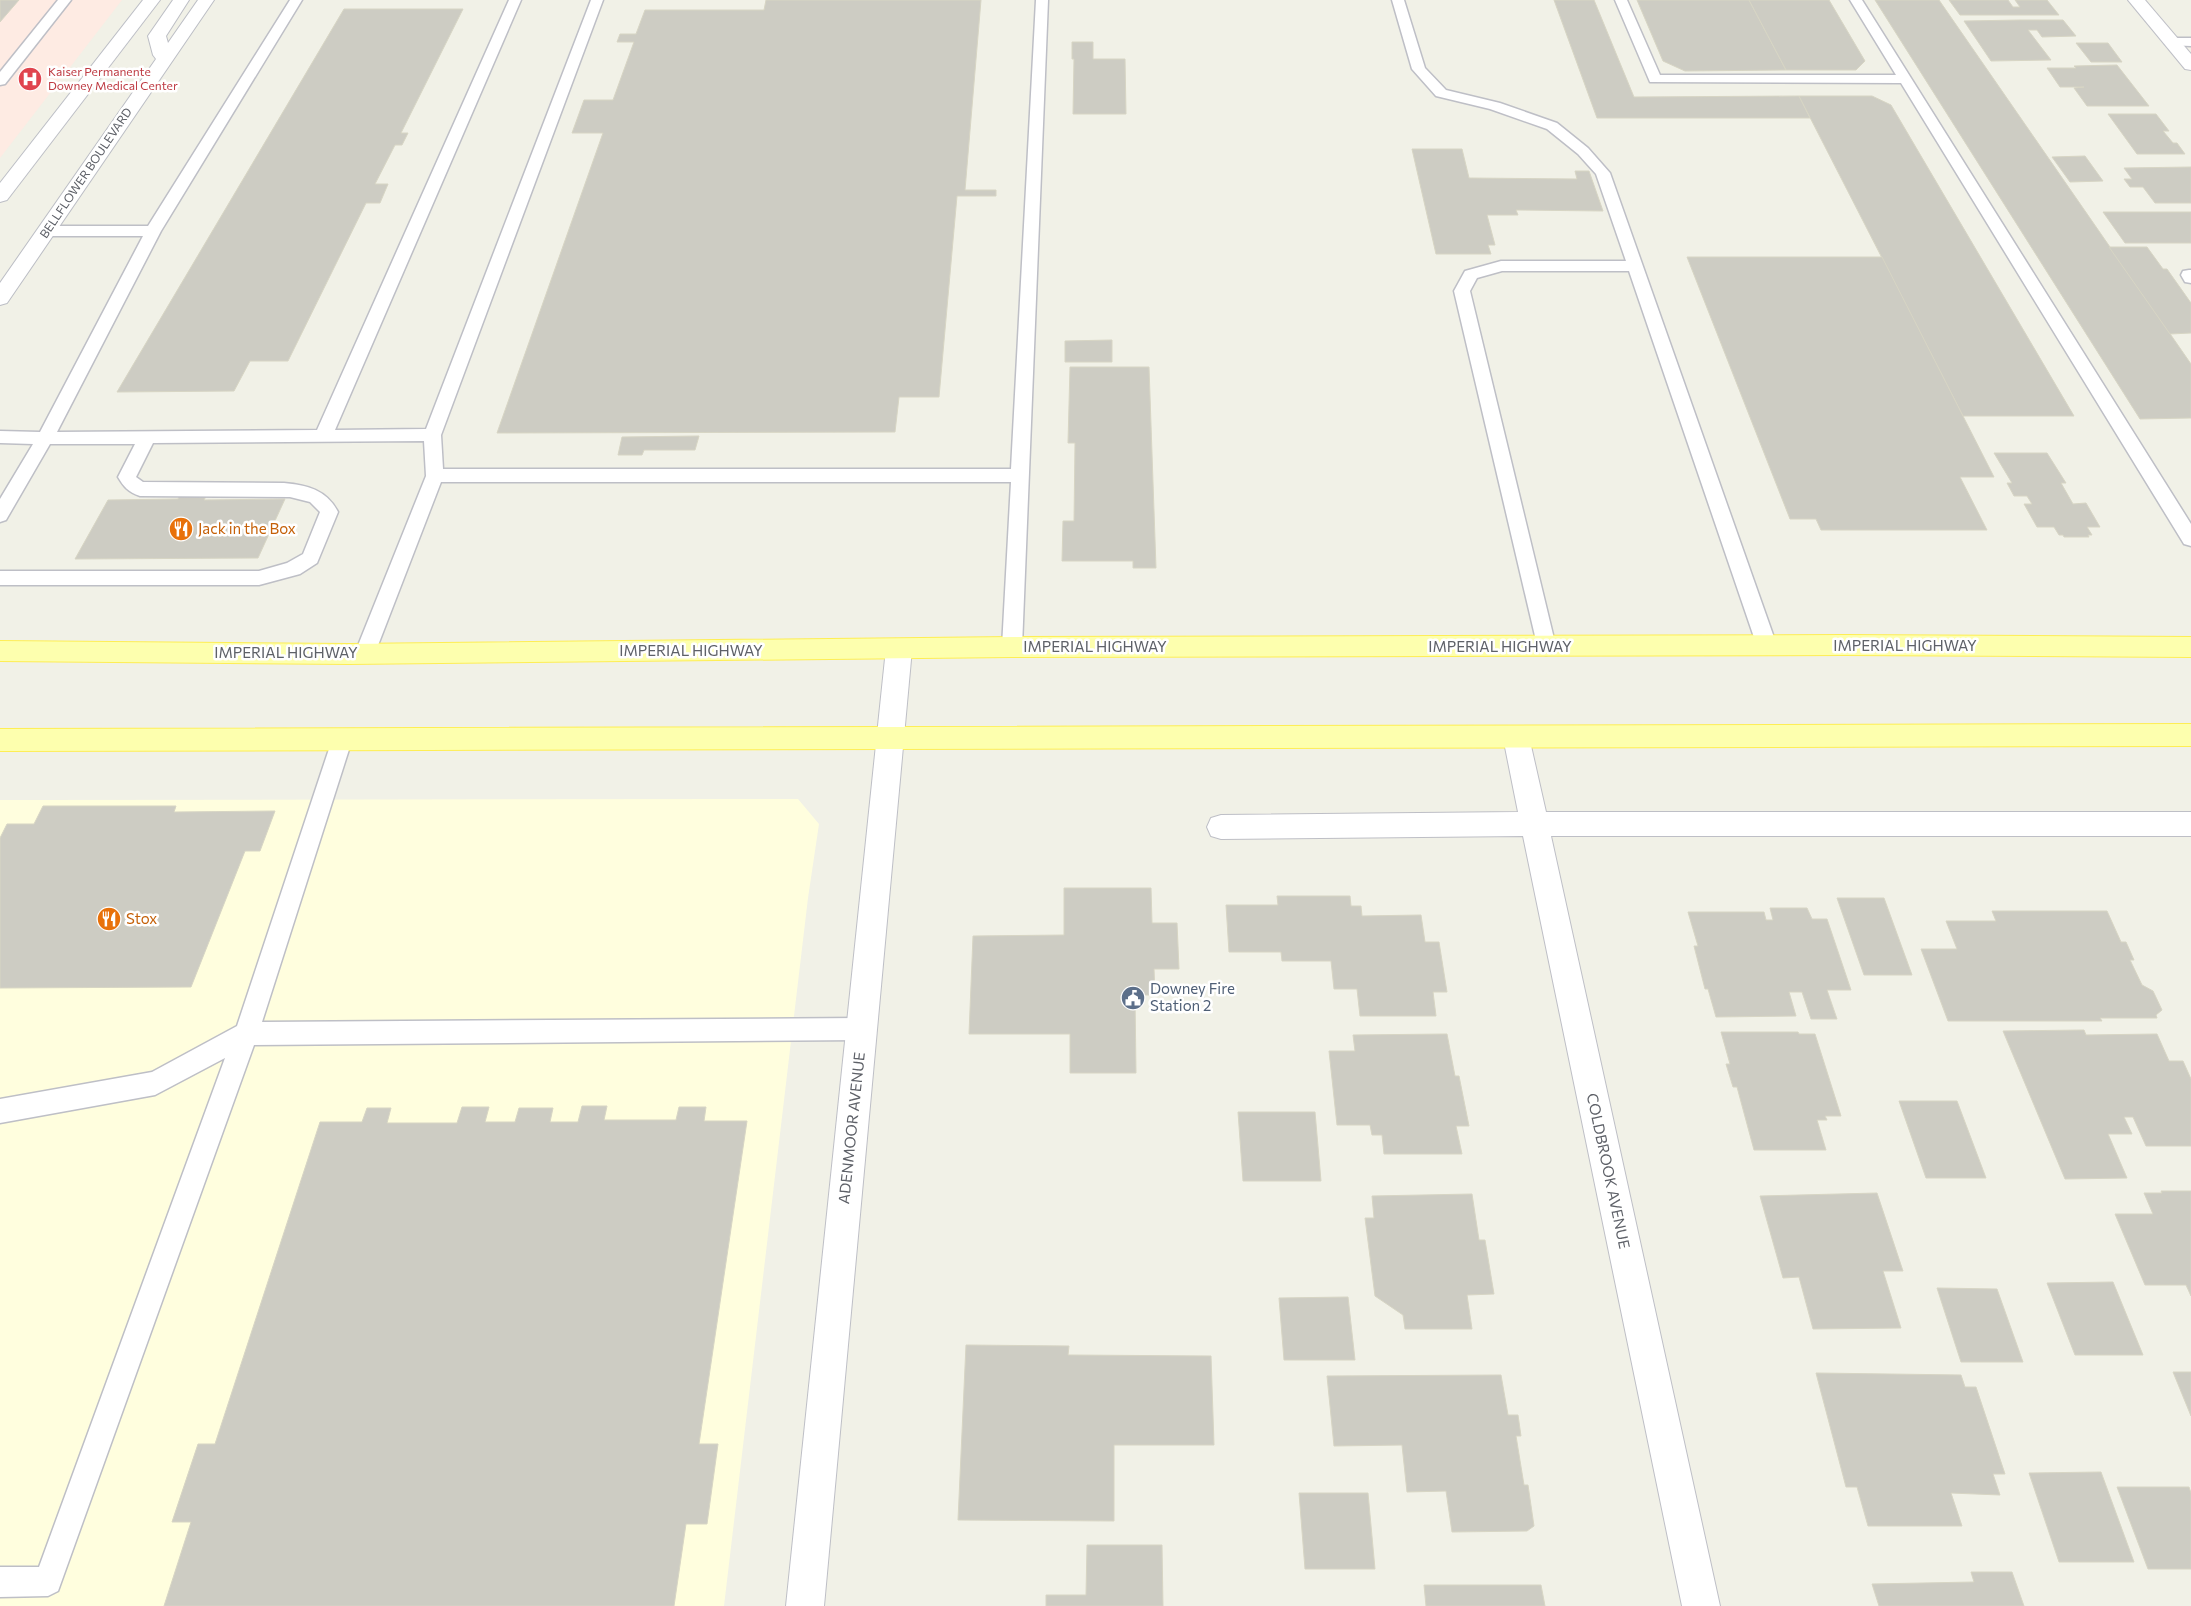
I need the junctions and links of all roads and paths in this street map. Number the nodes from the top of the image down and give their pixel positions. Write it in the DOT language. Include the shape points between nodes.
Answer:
graph roads {
  1 [pos="65,0"];
  2 [pos="152,0"];
  3 [pos="181,0"];
  4 [pos="206,0"];
  5 [pos="296,0"];
  6 [pos="515,0"];
  7 [pos="597,0"];
  8 [pos="1042,0"];
  9 [pos="1398,0"];
  10 [pos="1621,0"];
  11 [pos="1856,0"];
  12 [pos="2136,0"];
  13 [pos="2172,42"];
  14 [pos="2191,42"];
  15 [pos="164,59"];
  16 [pos="2191,65"];
  17 [pos="1905,79"];
  18 [pos="0,81"];
  19 [pos="7,177"];
  20 [pos="0,196"];
  21 [pos="46,231"];
  22 [pos="153,231"];
  23 [pos="1635,266"];
  24 [pos="0,298"];
  25 [pos="432,435"];
  26 [pos="323,436"];
  27 [pos="0,437"];
  28 [pos="45,438"];
  29 [pos="147,438"];
  30 [pos="1022,475"];
  31 [pos="435,476"];
  32 [pos="0,515"];
  33 [pos="2191,539"];
  34 [pos="0,578"];
  35 [pos="1767,646"];
  36 [pos="1012,647"];
  37 [pos="1546,647"];
  38 [pos="2191,648"];
  39 [pos="899,649"];
  40 [pos="0,651"];
  41 [pos="365,653"];
  42 [pos="2191,736"];
  43 [pos="1516,737"];
  44 [pos="890,738"];
  45 [pos="0,740"];
  46 [pos="342,740"];
  47 [pos="1533,824"];
  48 [pos="1221,827"];
  49 [pos="2188,830"];
  50 [pos="861,1029"];
  51 [pos="246,1034"];
  52 [pos="0,1111"];
  53 [pos="0,1582"];
  54 [pos="805,1606"];
  55 [pos="1701,1606"];
  1 -- 18 [label="lane"];
  2 -- 19 [label="street"];
  3 -- 15 [label="street" via="157,36"];
  4 -- 15 [label="street, BELLFLOWER BOULEVARD"];
  5 -- 22 [label="lane"];
  6 -- 26 [label="lane"];
  7 -- 25 [label="lane"];
  8 -- 30 [label="lane"];
  9 -- 23 [label="lane" via="1419,69 1442,93 1552,126 1583,151 1603,173"];
  10 -- 17 [label="lane" via="1655,79"];
  11 -- 17 [label="lane"];
  12 -- 13 [label="street"];
  13 -- 14 [label="lane"];
  13 -- 16 [label="street"];
  15 -- 21 [label="street, BELLFLOWER BOULEVARD"];
  17 -- 33 [label="lane"];
  19 -- 20 [label="street"];
  21 -- 22 [label="lane"];
  21 -- 24 [label="street, BELLFLOWER BOULEVARD"];
  22 -- 28 [label="lane"];
  23 -- 35 [label="lane"];
  23 -- 37 [label="lane" via="1501,266 1471,275 1462,291"];
  25 -- 26 [label="lane"];
  25 -- 31 [label="lane"];
  26 -- 29 [label="lane"];
  27 -- 28 [label="lane"];
  28 -- 29 [label="lane"];
  28 -- 32 [label="lane"];
  29 -- 34 [label="lane" via="127,477 140,489 298,491 327,504 330,512 310,558 293,569 259,578"];
  30 -- 31 [label="lane"];
  30 -- 36 [label="lane"];
  31 -- 41 [label="lane"];
  35 -- 37 [label="main road, IMPERIAL HIGHWAY"];
  35 -- 38 [label="main road, IMPERIAL HIGHWAY"];
  36 -- 37 [label="main road, IMPERIAL HIGHWAY"];
  36 -- 39 [label="main road, IMPERIAL HIGHWAY"];
  39 -- 41 [label="main road, IMPERIAL HIGHWAY"];
  39 -- 44 [label="street, ADENMOOR AVENUE"];
  40 -- 41 [label="main road, IMPERIAL HIGHWAY"];
  42 -- 43 [label="main road"];
  43 -- 44 [label="main road"];
  43 -- 47 [label="street, COLDBROOK AVENUE"];
  44 -- 46 [label="main road"];
  44 -- 50 [label="street, ADENMOOR AVENUE"];
  45 -- 46 [label="main road"];
  46 -- 51 [label="lane"];
  47 -- 48 [label="street"];
  47 -- 49 [label="street"];
  47 -- 55 [label="street, COLDBROOK AVENUE"];
  50 -- 51 [label="lane"];
  50 -- 54 [label="street, ADENMOOR AVENUE"];
  51 -- 52 [label="lane" via="155,1083"];
  51 -- 53 [label="lane" via="48,1581"];
}
